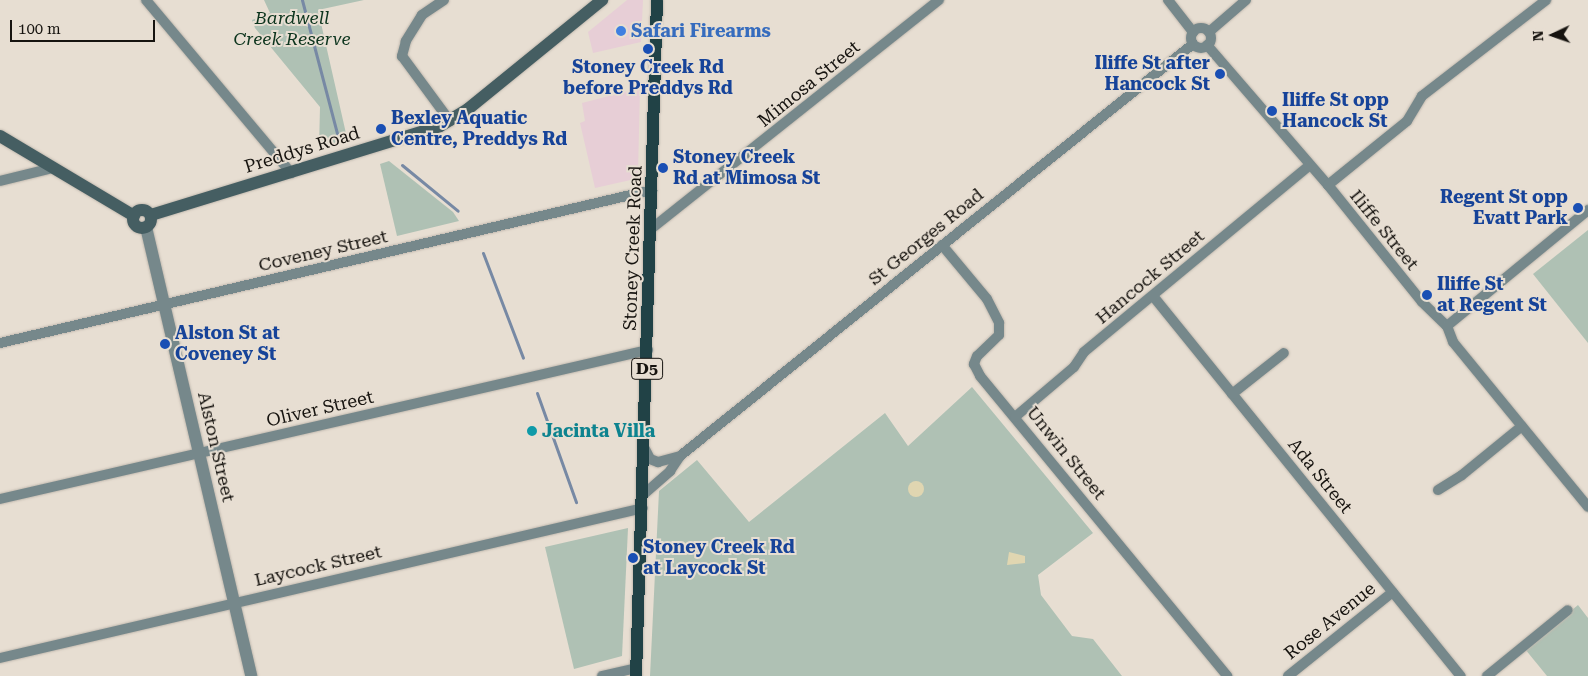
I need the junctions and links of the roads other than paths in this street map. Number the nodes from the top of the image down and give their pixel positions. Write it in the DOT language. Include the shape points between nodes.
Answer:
graph roads {
  1 [pos="146,0"];
  2 [pos="444,0"];
  3 [pos="602,0"];
  4 [pos="657,0"];
  5 [pos="939,0"];
  6 [pos="1168,0"];
  7 [pos="1246,0"];
  8 [pos="1546,0"];
  9 [pos="1193,32"];
  10 [pos="1209,32"];
  11 [pos="1193,44"];
  12 [pos="1207,46"];
  13 [pos="450,121"];
  14 [pos="0,136"];
  15 [pos="1309,166"];
  16 [pos="52,168"];
  17 [pos="291,173"];
  18 [pos="0,181"];
  19 [pos="1328,186"];
  20 [pos="652,190"];
  21 [pos="1588,210"];
  22 [pos="148,221"];
  23 [pos="651,230"];
  24 [pos="942,245"];
  25 [pos="1153,296"];
  26 [pos="164,303"];
  27 [pos="1447,326"];
  28 [pos="0,343"];
  29 [pos="648,350"];
  30 [pos="1284,353"];
  31 [pos="1232,394"];
  32 [pos="1015,417"];
  33 [pos="1522,426"];
  34 [pos="645,449"];
  35 [pos="200,454"];
  36 [pos="680,456"];
  37 [pos="1438,490"];
  38 [pos="644,494"];
  39 [pos="0,499"];
  40 [pos="1588,507"];
  41 [pos="644,508"];
  42 [pos="1393,592"];
  43 [pos="233,603"];
  44 [pos="1568,610"];
  45 [pos="0,658"];
  46 [pos="636,672"];
  47 [pos="251,676"];
  48 [pos="602,676"];
  49 [pos="1227,676"];
  50 [pos="1288,676"];
  51 [pos="1461,676"];
  52 [pos="1487,676"];
  1 -- 17 [label="street"];
  2 -- 13 [label="street" via="422,15 406,41 402,56"];
  3 -- 13 [label="main road, Preddys Road"];
  4 -- 20 [label="main road, Stoney Creek Road / D5"];
  5 -- 23 [label="street, Mimosa Street"];
  6 -- 9 [label="street"];
  7 -- 10 [label="street"];
  8 -- 19 [label="street" via="1422,96 1407,120"];
  9 -- 10 [label="street" via="1201,28"];
  9 -- 11 [label="street"];
  10 -- 12 [label="street" via="1211,37"];
  11 -- 12 [label="street" via="1198,48"];
  11 -- 24 [label="street, St Georges Road"];
  12 -- 15 [label="street, Iliffe Street"];
  13 -- 17 [label="main road, Preddys Road"];
  14 -- 16 [label="main road"];
  15 -- 19 [label="street, Iliffe Street"];
  15 -- 25 [label="street, Hancock Street"];
  16 -- 18 [label="street"];
  16 -- 22 [label="main road, Preddys Road" via="134,216 141,210"];
  17 -- 22 [label="main road, Preddys Road"];
  19 -- 27 [label="street, Iliffe Street" via="1422,302"];
  20 -- 23 [label="main road, Stoney Creek Road / D5"];
  20 -- 26 [label="street, Coveney Street" via="471,235"];
  21 -- 27 [label="street"];
  22 -- 26 [label="street, Alston Street"];
  23 -- 29 [label="main road, Stoney Creek Road / D5"];
  24 -- 32 [label="street, Unwin Street" via="987,300 999,323 998,335 977,356 974,364"];
  24 -- 36 [label="street, St Georges Road"];
  25 -- 31 [label="street, Ada Street"];
  25 -- 32 [label="street, Hancock Street" via="1084,352 1074,367"];
  26 -- 28 [label="street, Coveney Street"];
  26 -- 35 [label="street, Alston Street"];
  27 -- 33 [label="street, Iliffe Street" via="1453,342"];
  29 -- 34 [label="main road, Stoney Creek Road / D5"];
  29 -- 35 [label="street, Oliver Street"];
  30 -- 31 [label="street"];
  31 -- 42 [label="street, Ada Street"];
  32 -- 49 [label="street, Unwin Street"];
  33 -- 37 [label="street" via="1462,475"];
  33 -- 40 [label="street, Iliffe Street"];
  34 -- 36 [label="street, St Georges Road" via="650,458 658,462"];
  34 -- 38 [label="main road, Stoney Creek Road / D5"];
  35 -- 39 [label="street, Oliver Street"];
  35 -- 43 [label="street, Alston Street"];
  36 -- 38 [label="street, St Georges Road" via="670,471"];
  38 -- 41 [label="main road, Stoney Creek Road / D5"];
  41 -- 43 [label="street, Laycock Street"];
  41 -- 46 [label="main road, Stoney Creek Road / D5"];
  42 -- 50 [label="street, Rose Avenue"];
  42 -- 51 [label="street, Ada Street"];
  43 -- 45 [label="street, Laycock Street"];
  43 -- 47 [label="street, Alston Street"];
  44 -- 52 [label="street"];
  46 -- 48 [label="street"];
}
